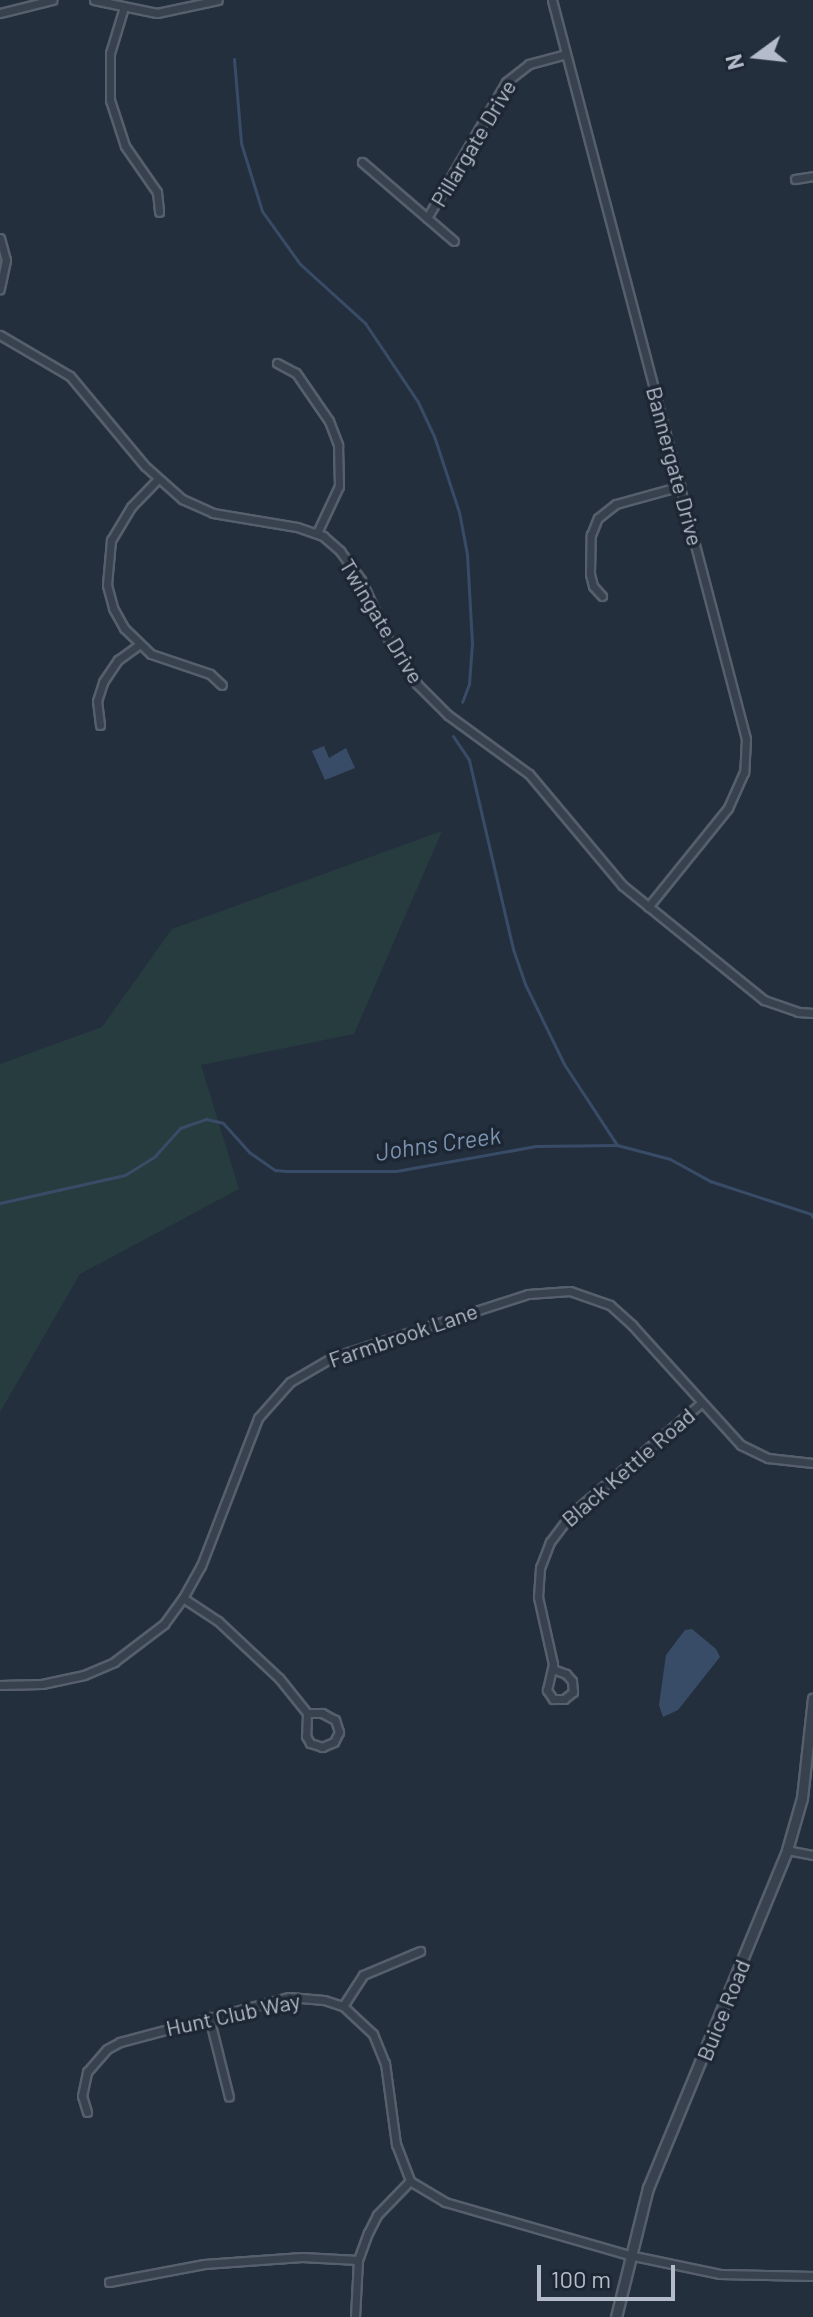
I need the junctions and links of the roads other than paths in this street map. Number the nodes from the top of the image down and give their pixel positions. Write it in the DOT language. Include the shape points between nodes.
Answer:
graph roads {
  1 [pos="52,0"];
  2 [pos="94,0"];
  3 [pos="218,0"];
  4 [pos="552,0"];
  5 [pos="124,7"];
  6 [pos="0,13"];
  7 [pos="566,54"];
  8 [pos="362,162"];
  9 [pos="813,176"];
  10 [pos="795,179"];
  11 [pos="159,212"];
  12 [pos="427,218"];
  13 [pos="0,238"];
  14 [pos="454,241"];
  15 [pos="0,289"];
  16 [pos="0,335"];
  17 [pos="277,363"];
  18 [pos="157,480"];
  19 [pos="681,486"];
  20 [pos="317,533"];
  21 [pos="602,596"];
  22 [pos="139,645"];
  23 [pos="222,685"];
  24 [pos="100,725"];
  25 [pos="648,907"];
  26 [pos="813,1013"];
  27 [pos="700,1404"];
  28 [pos="813,1463"];
  29 [pos="183,1598"];
  30 [pos="553,1669"];
  31 [pos="0,1685"];
  32 [pos="813,1699"];
  33 [pos="307,1713"];
  34 [pos="787,1850"];
  35 [pos="813,1855"];
  36 [pos="420,1951"];
  37 [pos="343,2006"];
  38 [pos="209,2017"];
  39 [pos="229,2097"];
  40 [pos="87,2112"];
  41 [pos="410,2181"];
  42 [pos="629,2255"];
  43 [pos="358,2260"];
  44 [pos="813,2276"];
  45 [pos="109,2282"];
  46 [pos="355,2317"];
  47 [pos="616,2317"];
  1 -- 6 [label="street"];
  2 -- 5 [label="street"];
  3 -- 5 [label="street" via="169,13"];
  4 -- 7 [label="street, Bannergate Drive"];
  5 -- 11 [label="street" via="110,53 110,100 125,146 157,192"];
  7 -- 12 [label="street, Pillargate Drive" via="529,64 506,82"];
  7 -- 19 [label="street, Bannergate Drive"];
  8 -- 12 [label="street"];
  9 -- 10 [label="street"];
  12 -- 14 [label="street"];
  13 -- 15 [label="street" via="6,260"];
  16 -- 18 [label="street" via="70,376"];
  17 -- 20 [label="street" via="296,373 329,421 338,445 339,486"];
  18 -- 20 [label="street" via="213,513"];
  18 -- 22 [label="street" via="121,520 107,561 113,608"];
  19 -- 21 [label="street" via="616,504 598,518 591,535 590,574"];
  19 -- 25 [label="street, Bannergate Drive" via="743,722 746,758 728,808"];
  20 -- 25 [label="street, Twingate Drive" via="353,569 417,684 448,715 529,774 610,873"];
  22 -- 23 [label="street" via="164,661 210,674"];
  22 -- 24 [label="street" via="118,660 103,682 97,701"];
  25 -- 26 [label="street, Twingate Drive" via="764,1000"];
  27 -- 28 [label="street, Farmbrook Lane" via="729,1436 755,1453 782,1462"];
  27 -- 29 [label="street, Farmbrook Lane" via="622,1315 598,1299 570,1291 528,1294 333,1357 290,1382 258,1418 201,1566"];
  27 -- 30 [label="street, Black Kettle Road" via="570,1515 550,1542 540,1568 538,1597"];
  29 -- 31 [label="street, Farmbrook Lane" via="164,1624 114,1662 61,1681"];
  29 -- 33 [label="street" via="251,1649"];
  30 -- 30 [label="street, Black Kettle Road" via="547,1685 550,1697 567,1698 573,1692 572,1681"];
  32 -- 34 [label="street, Buice Road" via="802,1798"];
  33 -- 33 [label="street" via="310,1743 322,1747 334,1742 339,1732 335,1720"];
  34 -- 35 [label="street"];
  34 -- 42 [label="street, Buice Road" via="648,2188"];
  36 -- 37 [label="street" via="363,1975"];
  37 -- 38 [label="street, Hunt Club Way" via="289,1997"];
  37 -- 41 [label="street" via="379,2045 396,2144"];
  38 -- 39 [label="street"];
  38 -- 40 [label="street, Hunt Club Way" via="107,2049 84,2079"];
  41 -- 42 [label="street" via="445,2202"];
  41 -- 43 [label="street" via="377,2215"];
  42 -- 44 [label="street" via="720,2274"];
  42 -- 47 [label="street, Buice Road"];
  43 -- 45 [label="street" via="302,2257 204,2264"];
  43 -- 46 [label="street"];
}
